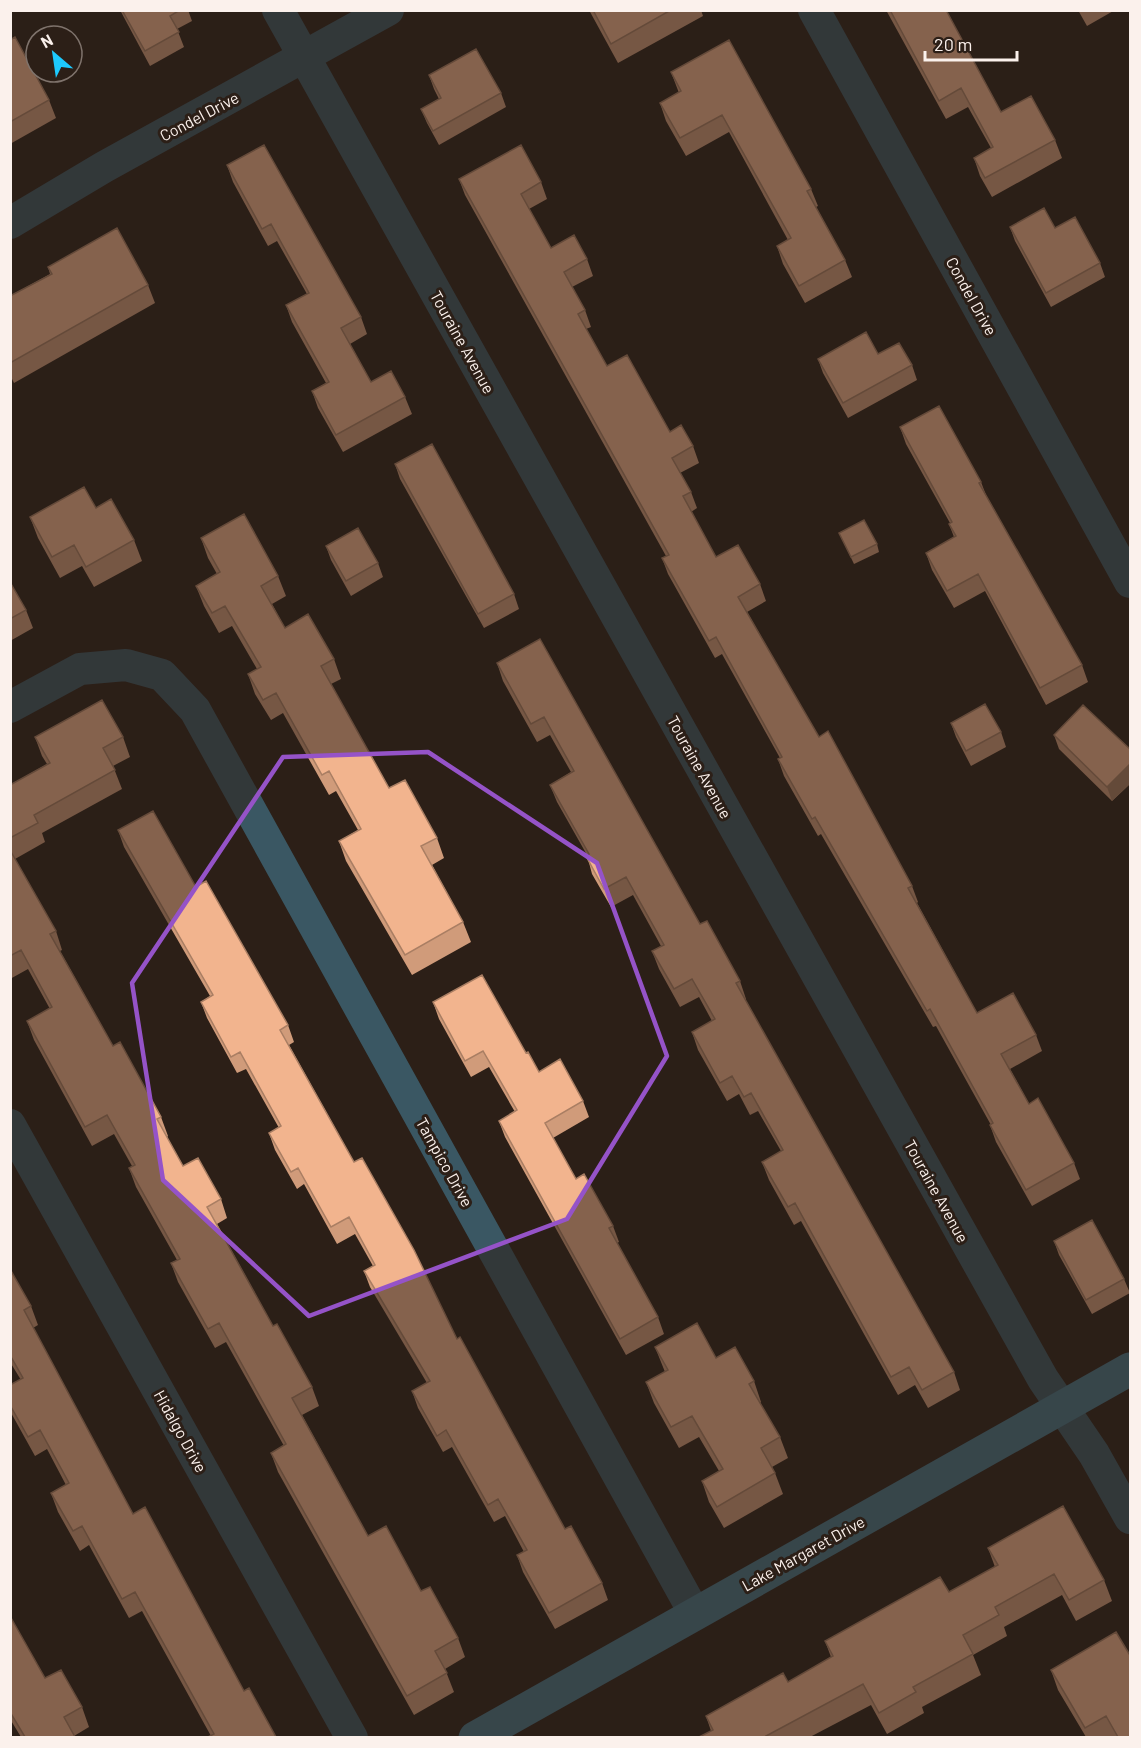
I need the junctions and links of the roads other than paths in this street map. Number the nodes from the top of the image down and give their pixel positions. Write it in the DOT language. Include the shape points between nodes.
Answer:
graph roads {
  1 [pos="278,10"];
  2 [pos="388,10"];
  3 [pos="814,10"];
  4 [pos="304,58"];
  5 [pos="10,223"];
  6 [pos="1131,582"];
  7 [pos="10,707"];
  8 [pos="10,1125"];
  9 [pos="1131,1369"];
  10 [pos="1063,1407"];
  11 [pos="1131,1518"];
  12 [pos="695,1614"];
  13 [pos="352,1737"];
  14 [pos="475,1737"];
  1 -- 4 [label="street, Touraine Avenue"];
  2 -- 4 [label="street, Condel Drive"];
  3 -- 6 [label="street, Condel Drive"];
  4 -- 5 [label="street, Condel Drive"];
  4 -- 10 [label="street, Touraine Avenue" via="1042,1379"];
  7 -- 12 [label="street, Tampico Drive" via="80,669 126,665 162,675 195,710"];
  8 -- 13 [label="street, Hidalgo Drive"];
  9 -- 10 [label="street, Lake Margaret Drive"];
  10 -- 11 [label="street, Touraine Avenue"];
  10 -- 12 [label="street, Lake Margaret Drive"];
  12 -- 14 [label="street, Lake Margaret Drive"];
}
